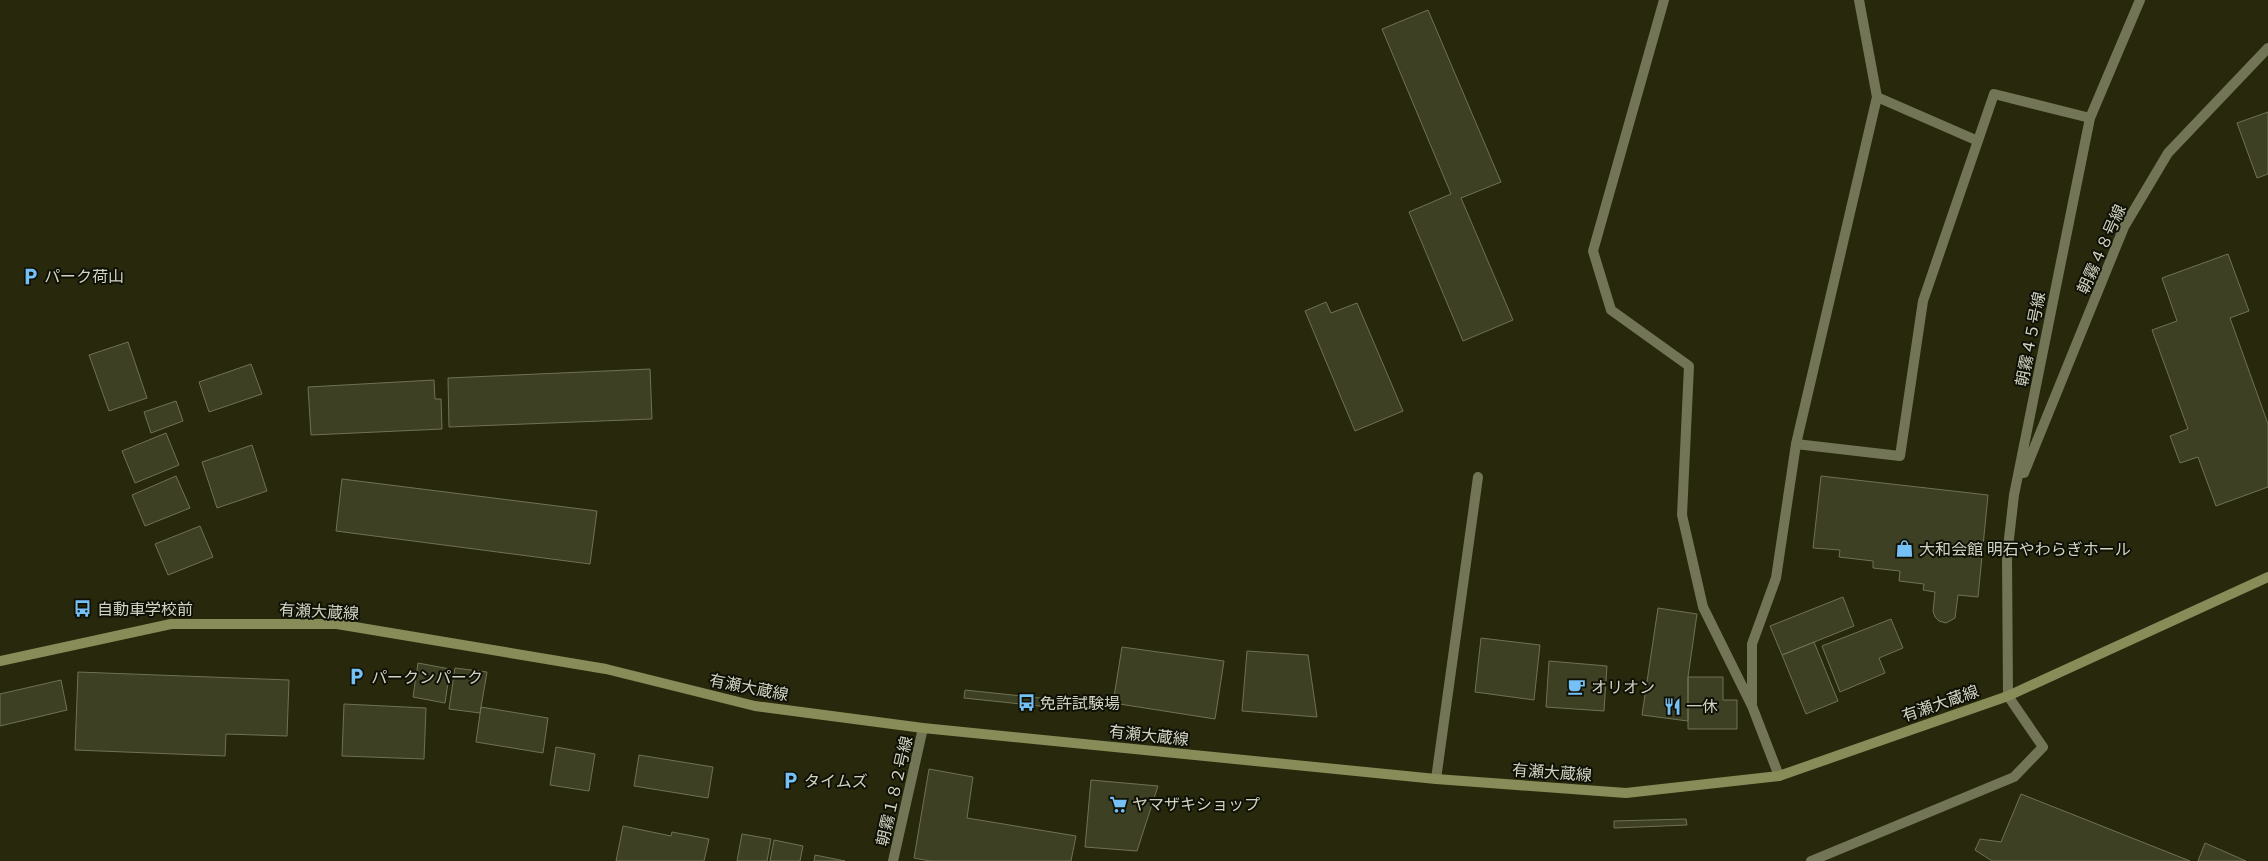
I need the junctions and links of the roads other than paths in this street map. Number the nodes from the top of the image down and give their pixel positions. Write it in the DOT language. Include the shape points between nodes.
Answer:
graph roads {
  1 [pos="1664,0"];
  2 [pos="1859,0"];
  3 [pos="2140,0"];
  4 [pos="2268,48"];
  5 [pos="1877,97"];
  6 [pos="2090,118"];
  7 [pos="1978,141"];
  8 [pos="1796,444"];
  9 [pos="1478,477"];
  10 [pos="2014,495"];
  11 [pos="2268,577"];
  12 [pos="0,661"];
  13 [pos="2008,696"];
  14 [pos="1752,706"];
  15 [pos="923,728"];
  16 [pos="1778,776"];
  17 [pos="1436,779"];
  18 [pos="893,861"];
  19 [pos="1810,861"];
  1 -- 14 [label="street" via="1593,251 1611,310 1689,366 1682,515 1703,607"];
  2 -- 5 [label="street"];
  3 -- 6 [label="street, 朝霧４５号線"];
  4 -- 10 [label="street, 朝霧４８号線" via="2168,153 2124,227"];
  5 -- 7 [label="street"];
  5 -- 8 [label="street"];
  6 -- 7 [label="street" via="1994,94"];
  6 -- 10 [label="street, 朝霧４５号線"];
  7 -- 8 [label="street" via="1923,301 1900,456"];
  8 -- 14 [label="street" via="1776,578 1752,644"];
  9 -- 17 [label="street"];
  10 -- 13 [label="street, 朝霧４５号線" via="2007,556"];
  11 -- 13 [label="main road, 有瀬大蔵線"];
  12 -- 15 [label="main road, 有瀬大蔵線" via="171,624 337,624 606,669 755,706"];
  13 -- 16 [label="main road, 有瀬大蔵線"];
  13 -- 19 [label="street" via="2043,747 2014,777"];
  14 -- 16 [label="street"];
  15 -- 17 [label="main road, 有瀬大蔵線"];
  15 -- 18 [label="street, 朝霧１８２号線"];
  16 -- 17 [label="main road, 有瀬大蔵線" via="1626,793"];
}
